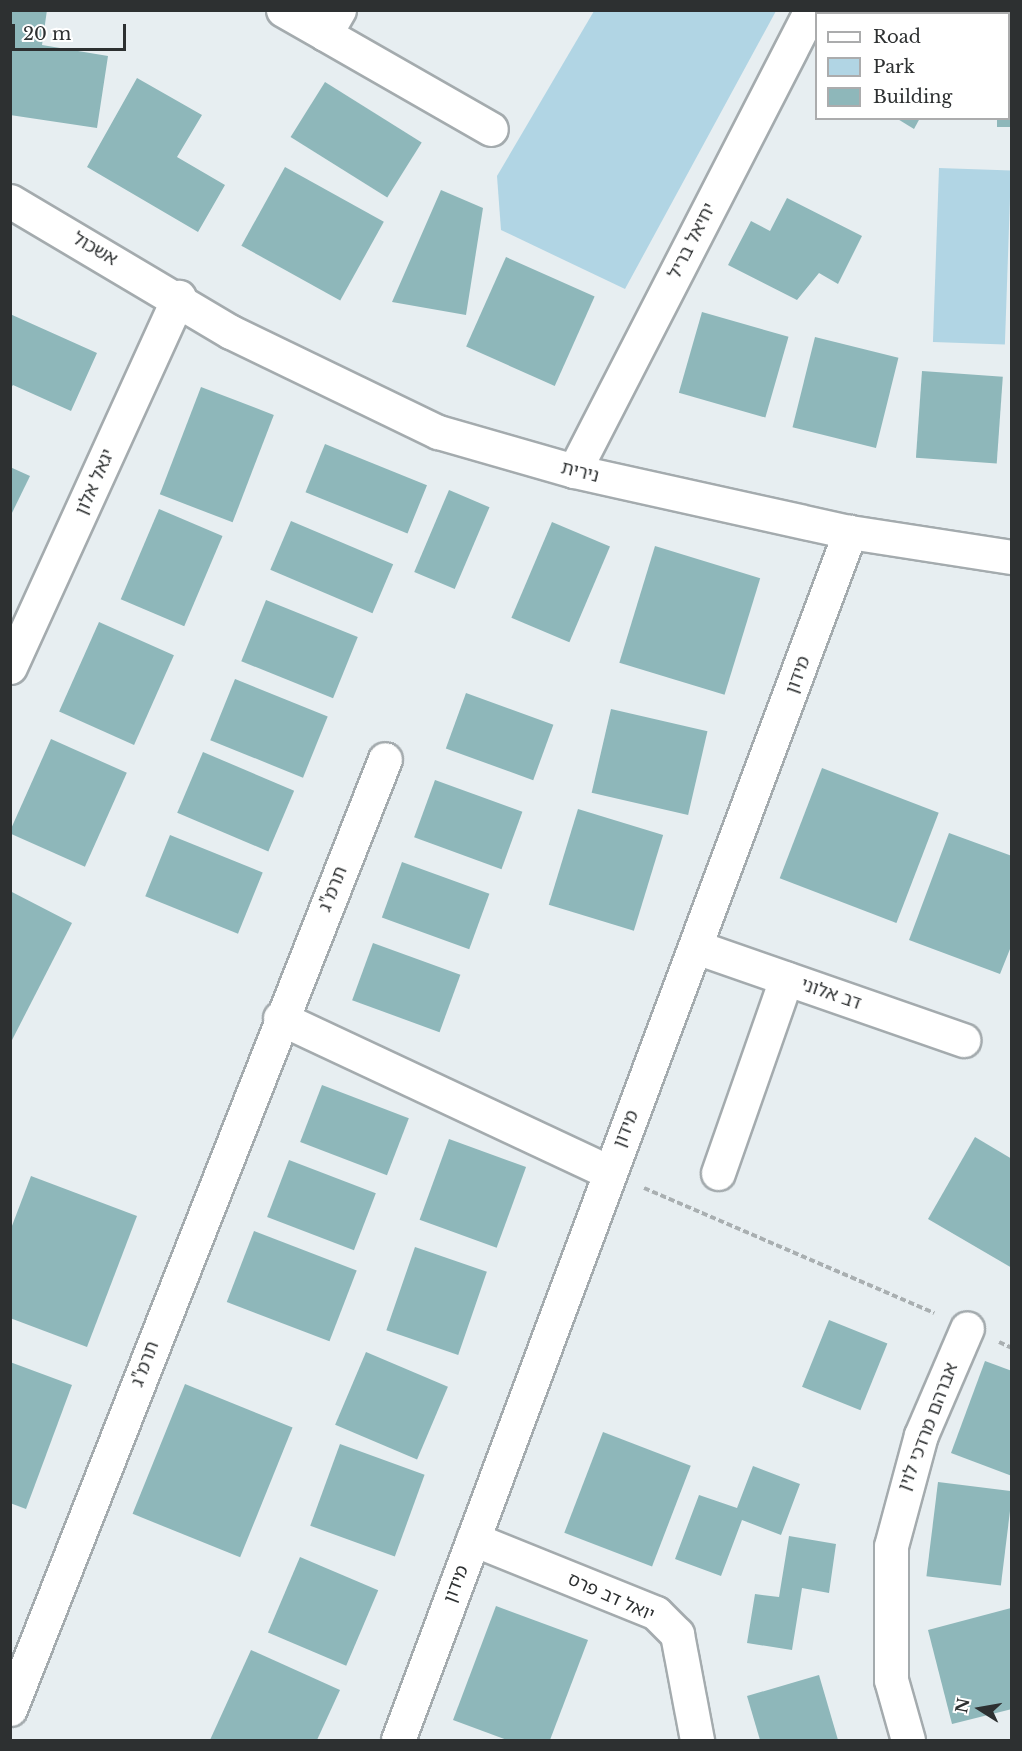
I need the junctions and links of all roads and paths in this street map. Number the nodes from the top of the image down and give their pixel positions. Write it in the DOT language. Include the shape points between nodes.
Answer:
graph roads {
  1 [pos="283,10"];
  2 [pos="811,10"];
  3 [pos="332,22"];
  4 [pos="491,129"];
  5 [pos="10,201"];
  6 [pos="178,297"];
  7 [pos="574,471"];
  8 [pos="850,532"];
  9 [pos="1011,557"];
  10 [pos="10,667"];
  11 [pos="385,759"];
  12 [pos="699,948"];
  13 [pos="786,979"];
  14 [pos="280,1018"];
  15 [pos="963,1040"];
  16 [pos="609,1172"];
  17 [pos="718,1173"];
  18 [pos="968,1328"];
  19 [pos="1011,1348"];
  20 [pos="473,1539"];
  21 [pos="10,1709"];
  22 [pos="401,1736"];
  23 [pos="697,1740"];
  24 [pos="908,1740"];
  1 -- 3 [label="street"];
  2 -- 7 [label="street, יחיאל בריל"];
  3 -- 4 [label="street"];
  5 -- 6 [label="street, אשכול"];
  6 -- 7 [label="street, נירית" via="231,332 359,398 438,432"];
  6 -- 10 [label="street, יגאל אלון"];
  7 -- 8 [label="street, נירית"];
  8 -- 9 [label="street, נירית"];
  8 -- 12 [label="street, מידון"];
  11 -- 14 [label="street, תרמ\"ג"];
  12 -- 13 [label="street, דב אלוני"];
  12 -- 16 [label="street, מידון"];
  13 -- 15 [label="street, דב אלוני"];
  13 -- 17 [label="street"];
  14 -- 16 [label="street"];
  14 -- 21 [label="street, תרמ\"ג"];
  16 -- 18 [label="path"];
  16 -- 20 [label="street, מידון"];
  18 -- 19 [label="path"];
  18 -- 24 [label="street, אברהם מרדכי לוין" via="918,1445 891,1546 891,1680"];
  20 -- 22 [label="street, מידון"];
  20 -- 23 [label="street, יואל דב פרס" via="656,1613 677,1634"];
}
